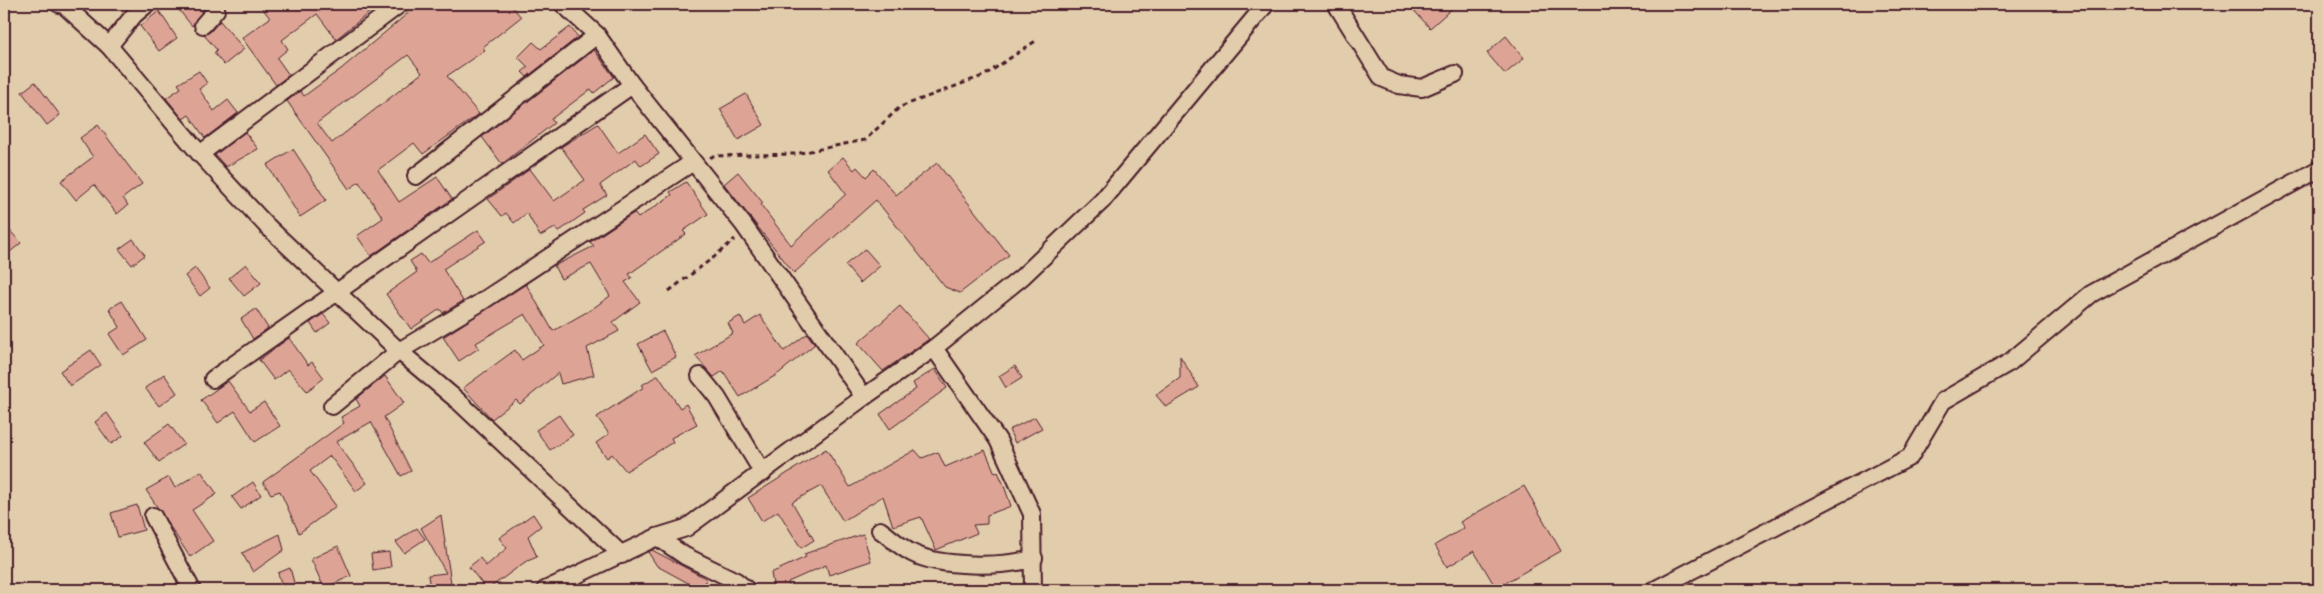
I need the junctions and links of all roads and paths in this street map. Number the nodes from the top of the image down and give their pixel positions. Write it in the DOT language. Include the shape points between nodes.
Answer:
graph roads {
  1 [pos="59,4"];
  2 [pos="147,4"];
  3 [pos="216,4"];
  4 [pos="400,4"];
  5 [pos="562,4"];
  6 [pos="1266,4"];
  7 [pos="1336,4"];
  8 [pos="203,25"];
  9 [pos="596,35"];
  10 [pos="1037,40"];
  11 [pos="109,46"];
  12 [pos="1455,74"];
  13 [pos="632,85"];
  14 [pos="200,154"];
  15 [pos="695,164"];
  16 [pos="2319,169"];
  17 [pos="416,176"];
  18 [pos="746,229"];
  19 [pos="669,291"];
  20 [pos="337,292"];
  21 [pos="934,348"];
  22 [pos="399,351"];
  23 [pos="700,376"];
  24 [pos="213,379"];
  25 [pos="864,397"];
  26 [pos="332,406"];
  27 [pos="763,473"];
  28 [pos="153,516"];
  29 [pos="880,530"];
  30 [pos="658,537"];
  31 [pos="622,555"];
  32 [pos="1034,558"];
  33 [pos="192,590"];
  34 [pos="545,590"];
  35 [pos="747,590"];
  36 [pos="1033,590"];
  37 [pos="1654,590"];
  1 -- 11 [label="street"];
  2 -- 11 [label="street"];
  3 -- 8 [label="street" via="216,10"];
  4 -- 14 [label="street"];
  5 -- 9 [label="street"];
  6 -- 21 [label="street" via="1102,201 1022,277"];
  7 -- 12 [label="street" via="1382,78 1399,85 1422,88"];
  9 -- 13 [label="street"];
  9 -- 17 [label="street"];
  10 -- 15 [label="path" via="986,75 900,108 865,140 795,154 713,156"];
  11 -- 14 [label="street"];
  13 -- 15 [label="street"];
  13 -- 20 [label="street"];
  14 -- 20 [label="street" via="266,225"];
  15 -- 18 [label="street"];
  15 -- 22 [label="street"];
  16 -- 37 [label="street" via="2091,294 2010,362 1943,401 1910,457"];
  18 -- 19 [label="path"];
  18 -- 25 [label="street"];
  20 -- 22 [label="street"];
  20 -- 24 [label="street"];
  21 -- 25 [label="street"];
  21 -- 32 [label="street" via="998,440 1032,514"];
  22 -- 26 [label="street"];
  22 -- 31 [label="street" via="458,400"];
  23 -- 27 [label="street" via="717,397"];
  25 -- 27 [label="street"];
  27 -- 30 [label="street" via="686,528"];
  28 -- 33 [label="street"];
  29 -- 32 [label="street" via="911,552 931,560 1012,563"];
  30 -- 31 [label="street"];
  30 -- 35 [label="street" via="685,556 736,581"];
  31 -- 34 [label="street"];
  32 -- 36 [label="street"];
}
